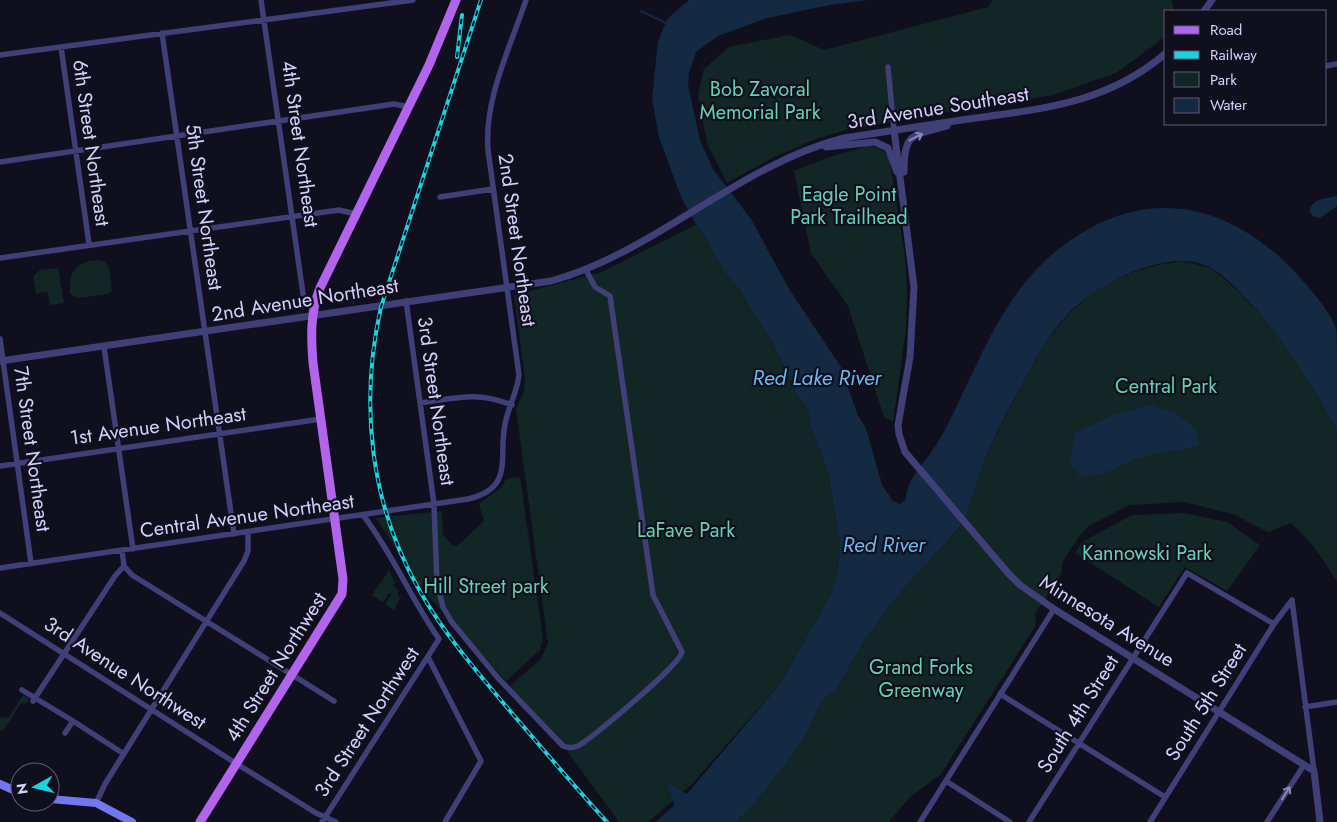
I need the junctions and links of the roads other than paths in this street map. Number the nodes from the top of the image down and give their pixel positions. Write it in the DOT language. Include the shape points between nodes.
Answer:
graph roads {
  1 [pos="261,0"];
  2 [pos="414,0"];
  3 [pos="456,0"];
  4 [pos="526,0"];
  5 [pos="264,21"];
  6 [pos="162,33"];
  7 [pos="61,47"];
  8 [pos="0,55"];
  9 [pos="1164,55"];
  10 [pos="888,67"];
  11 [pos="408,107"];
  12 [pos="971,119"];
  13 [pos="279,120"];
  14 [pos="894,130"];
  15 [pos="177,134"];
  16 [pos="845,142"];
  17 [pos="76,150"];
  18 [pos="0,162"];
  19 [pos="493,189"];
  20 [pos="440,197"];
  21 [pos="904,198"];
  22 [pos="356,214"];
  23 [pos="292,216"];
  24 [pos="191,230"];
  25 [pos="88,244"];
  26 [pos="0,258"];
  27 [pos="610,258"];
  28 [pos="586,270"];
  29 [pos="508,288"];
  30 [pos="303,294"];
  31 [pos="406,301"];
  32 [pos="312,317"];
  33 [pos="205,332"];
  34 [pos="0,339"];
  35 [pos="104,347"];
  36 [pos="2,361"];
  37 [pos="420,403"];
  38 [pos="512,404"];
  39 [pos="321,419"];
  40 [pos="220,434"];
  41 [pos="118,448"];
  42 [pos="17,463"];
  43 [pos="0,466"];
  44 [pos="495,485"];
  45 [pos="434,504"];
  46 [pos="363,515"];
  47 [pos="335,519"];
  48 [pos="248,532"];
  49 [pos="234,534"];
  50 [pos="132,549"];
  51 [pos="122,550"];
  52 [pos="31,563"];
  53 [pos="124,566"];
  54 [pos="0,568"];
  55 [pos="1054,609"];
  56 [pos="0,613"];
  57 [pos="205,622"];
  58 [pos="1274,624"];
  59 [pos="65,654"];
  60 [pos="428,657"];
  61 [pos="1133,657"];
  62 [pos="292,677"];
  63 [pos="22,690"];
  64 [pos="1000,694"];
  65 [pos="34,699"];
  66 [pos="334,702"];
  67 [pos="1337,702"];
  68 [pos="1305,707"];
  69 [pos="151,709"];
  70 [pos="1219,711"];
  71 [pos="73,721"];
  72 [pos="65,733"];
  73 [pos="1078,744"];
  74 [pos="124,754"];
  75 [pos="237,764"];
  76 [pos="1304,765"];
  77 [pos="1314,771"];
  78 [pos="946,781"];
  79 [pos="1165,797"];
  80 [pos="60,800"];
  81 [pos="96,803"];
  82 [pos="324,819"];
  83 [pos="132,822"];
  84 [pos="200,822"];
  85 [pos="336,822"];
  86 [pos="445,822"];
  87 [pos="920,822"];
  88 [pos="1010,822"];
  89 [pos="1028,822"];
  90 [pos="1150,822"];
  91 [pos="1267,822"];
  92 [pos="1320,822"];
  1 -- 5 [label="street, 4th Street Northeast"];
  2 -- 5 [label="street"];
  3 -- 11 [label="main road"];
  4 -- 19 [label="street, 2nd Street Northeast" via="488,114 487,138"];
  5 -- 6 [label="street"];
  5 -- 13 [label="street, 4th Street Northeast"];
  6 -- 7 [label="street"];
  6 -- 15 [label="street, 5th Street Northeast"];
  7 -- 8 [label="street"];
  7 -- 17 [label="street, 6th Street Northeast"];
  9 -- 12 [label="street, 3rd Avenue Southeast" via="1118,85 1079,102"];
  10 -- 14 [label="street"];
  11 -- 13 [label="street" via="394,104"];
  11 -- 22 [label="main road"];
  12 -- 14 [label="street, 3rd Avenue Southeast"];
  21 -- 12 [label="street, one-way" via="904,156 909,140"];
  13 -- 15 [label="street"];
  13 -- 23 [label="street, 4th Street Northeast"];
  14 -- 16 [label="street, 3rd Avenue Southeast"];
  14 -- 21 [label="street"];
  15 -- 17 [label="street"];
  15 -- 24 [label="street, 5th Street Northeast"];
  16 -- 21 [label="street" via="876,142 888,148"];
  16 -- 27 [label="street, 3rd Avenue Southeast" via="813,148 777,164"];
  17 -- 18 [label="street"];
  17 -- 25 [label="street, 6th Street Northeast"];
  19 -- 20 [label="street"];
  19 -- 29 [label="street, 2nd Street Northeast"];
  21 -- 55 [label="street, Minnesota Avenue" via="914,287 910,357 898,434 913,463 1020,585"];
  22 -- 23 [label="street" via="344,210"];
  22 -- 32 [label="main road" via="318,293"];
  23 -- 24 [label="street"];
  23 -- 30 [label="street, 4th Street Northeast"];
  24 -- 25 [label="street"];
  24 -- 33 [label="street, 5th Street Northeast"];
  25 -- 26 [label="street"];
  27 -- 28 [label="street, 2nd Avenue Northeast"];
  28 -- 29 [label="street, 2nd Avenue Northeast" via="551,281"];
  28 -- 45 [label="street, 3rd Street Northeast" via="595,288 610,296 653,595 682,652 678,662 587,740 574,747 563,746 498,678 443,607 438,583"];
  29 -- 31 [label="street, 2nd Avenue Northeast"];
  29 -- 38 [label="street, 2nd Street Northeast" via="519,375"];
  31 -- 32 [label="street, 2nd Avenue Northeast"];
  31 -- 37 [label="street, 3rd Street Northeast"];
  32 -- 33 [label="street, 2nd Avenue Northeast"];
  32 -- 39 [label="main road" via="313,363"];
  33 -- 35 [label="street, 2nd Avenue Northeast"];
  33 -- 40 [label="street, 5th Street Northeast"];
  34 -- 36 [label="street, 7th Street Northeast"];
  35 -- 36 [label="street, 2nd Avenue Northeast"];
  35 -- 41 [label="street"];
  36 -- 42 [label="street, 7th Street Northeast"];
  37 -- 38 [label="street" via="476,395"];
  37 -- 45 [label="street, 3rd Street Northeast"];
  38 -- 44 [label="street, 2nd Street Northeast" via="504,430 503,470"];
  39 -- 40 [label="street, 1st Avenue Northeast"];
  39 -- 47 [label="main road"];
  40 -- 41 [label="street, 1st Avenue Northeast"];
  40 -- 49 [label="street, 5th Street Northeast"];
  41 -- 42 [label="street, 1st Avenue Northeast"];
  41 -- 50 [label="street"];
  42 -- 43 [label="street, 1st Avenue Northeast"];
  42 -- 52 [label="street, 7th Street Northeast"];
  44 -- 45 [label="street, Central Avenue Northeast" via="477,497"];
  45 -- 46 [label="street, Central Avenue Northeast"];
  46 -- 47 [label="street, Central Avenue Northeast"];
  46 -- 60 [label="street, 3rd Street Northwest" via="439,638"];
  47 -- 48 [label="street, Central Avenue Northeast"];
  47 -- 62 [label="main road, 4th Street Northwest" via="342,594"];
  48 -- 49 [label="street, Central Avenue Northeast"];
  48 -- 57 [label="street" via="247,555"];
  49 -- 50 [label="street, Central Avenue Northeast"];
  50 -- 51 [label="street, Central Avenue Northeast"];
  51 -- 52 [label="street, Central Avenue Northeast"];
  51 -- 53 [label="street"];
  52 -- 54 [label="street, Central Avenue Northeast"];
  53 -- 57 [label="street" via="132,575"];
  53 -- 59 [label="street"];
  55 -- 61 [label="street, Minnesota Avenue"];
  55 -- 64 [label="street"];
  56 -- 59 [label="street, 3rd Avenue Northwest"];
  57 -- 62 [label="street"];
  57 -- 69 [label="street"];
  58 -- 61 [label="street, South 4th Street" via="1187,573"];
  58 -- 68 [label="street, South 5th Street" via="1292,600"];
  58 -- 70 [label="street, South 5th Street"];
  59 -- 65 [label="street"];
  59 -- 69 [label="street, 3rd Avenue Northwest"];
  60 -- 82 [label="street, 3rd Street Northwest"];
  60 -- 86 [label="street" via="481,759"];
  61 -- 70 [label="street, Minnesota Avenue"];
  61 -- 73 [label="street, South 4th Street"];
  62 -- 66 [label="street"];
  62 -- 75 [label="main road, 4th Street Northwest"];
  63 -- 65 [label="street"];
  64 -- 73 [label="street"];
  64 -- 78 [label="street"];
  65 -- 71 [label="street"];
  67 -- 68 [label="street"];
  68 -- 77 [label="street"];
  69 -- 74 [label="street"];
  69 -- 75 [label="street, 3rd Avenue Northwest"];
  70 -- 76 [label="street, Minnesota Avenue"];
  70 -- 79 [label="street, South 5th Street"];
  71 -- 72 [label="street"];
  71 -- 74 [label="street"];
  73 -- 79 [label="street"];
  73 -- 89 [label="street, South 4th Street"];
  74 -- 81 [label="street"];
  75 -- 82 [label="street, 3rd Avenue Northwest"];
  75 -- 84 [label="main road, 4th Street Northwest"];
  76 -- 77 [label="street, Minnesota Avenue"];
  91 -- 76 [label="street, one-way"];
  77 -- 92 [label="street"];
  78 -- 87 [label="street"];
  78 -- 88 [label="street"];
  79 -- 90 [label="street, South 5th Street"];
  80 -- 81 [label="main road"];
  81 -- 83 [label="main road"];
  82 -- 85 [label="street, 3rd Avenue Northwest"];
}
